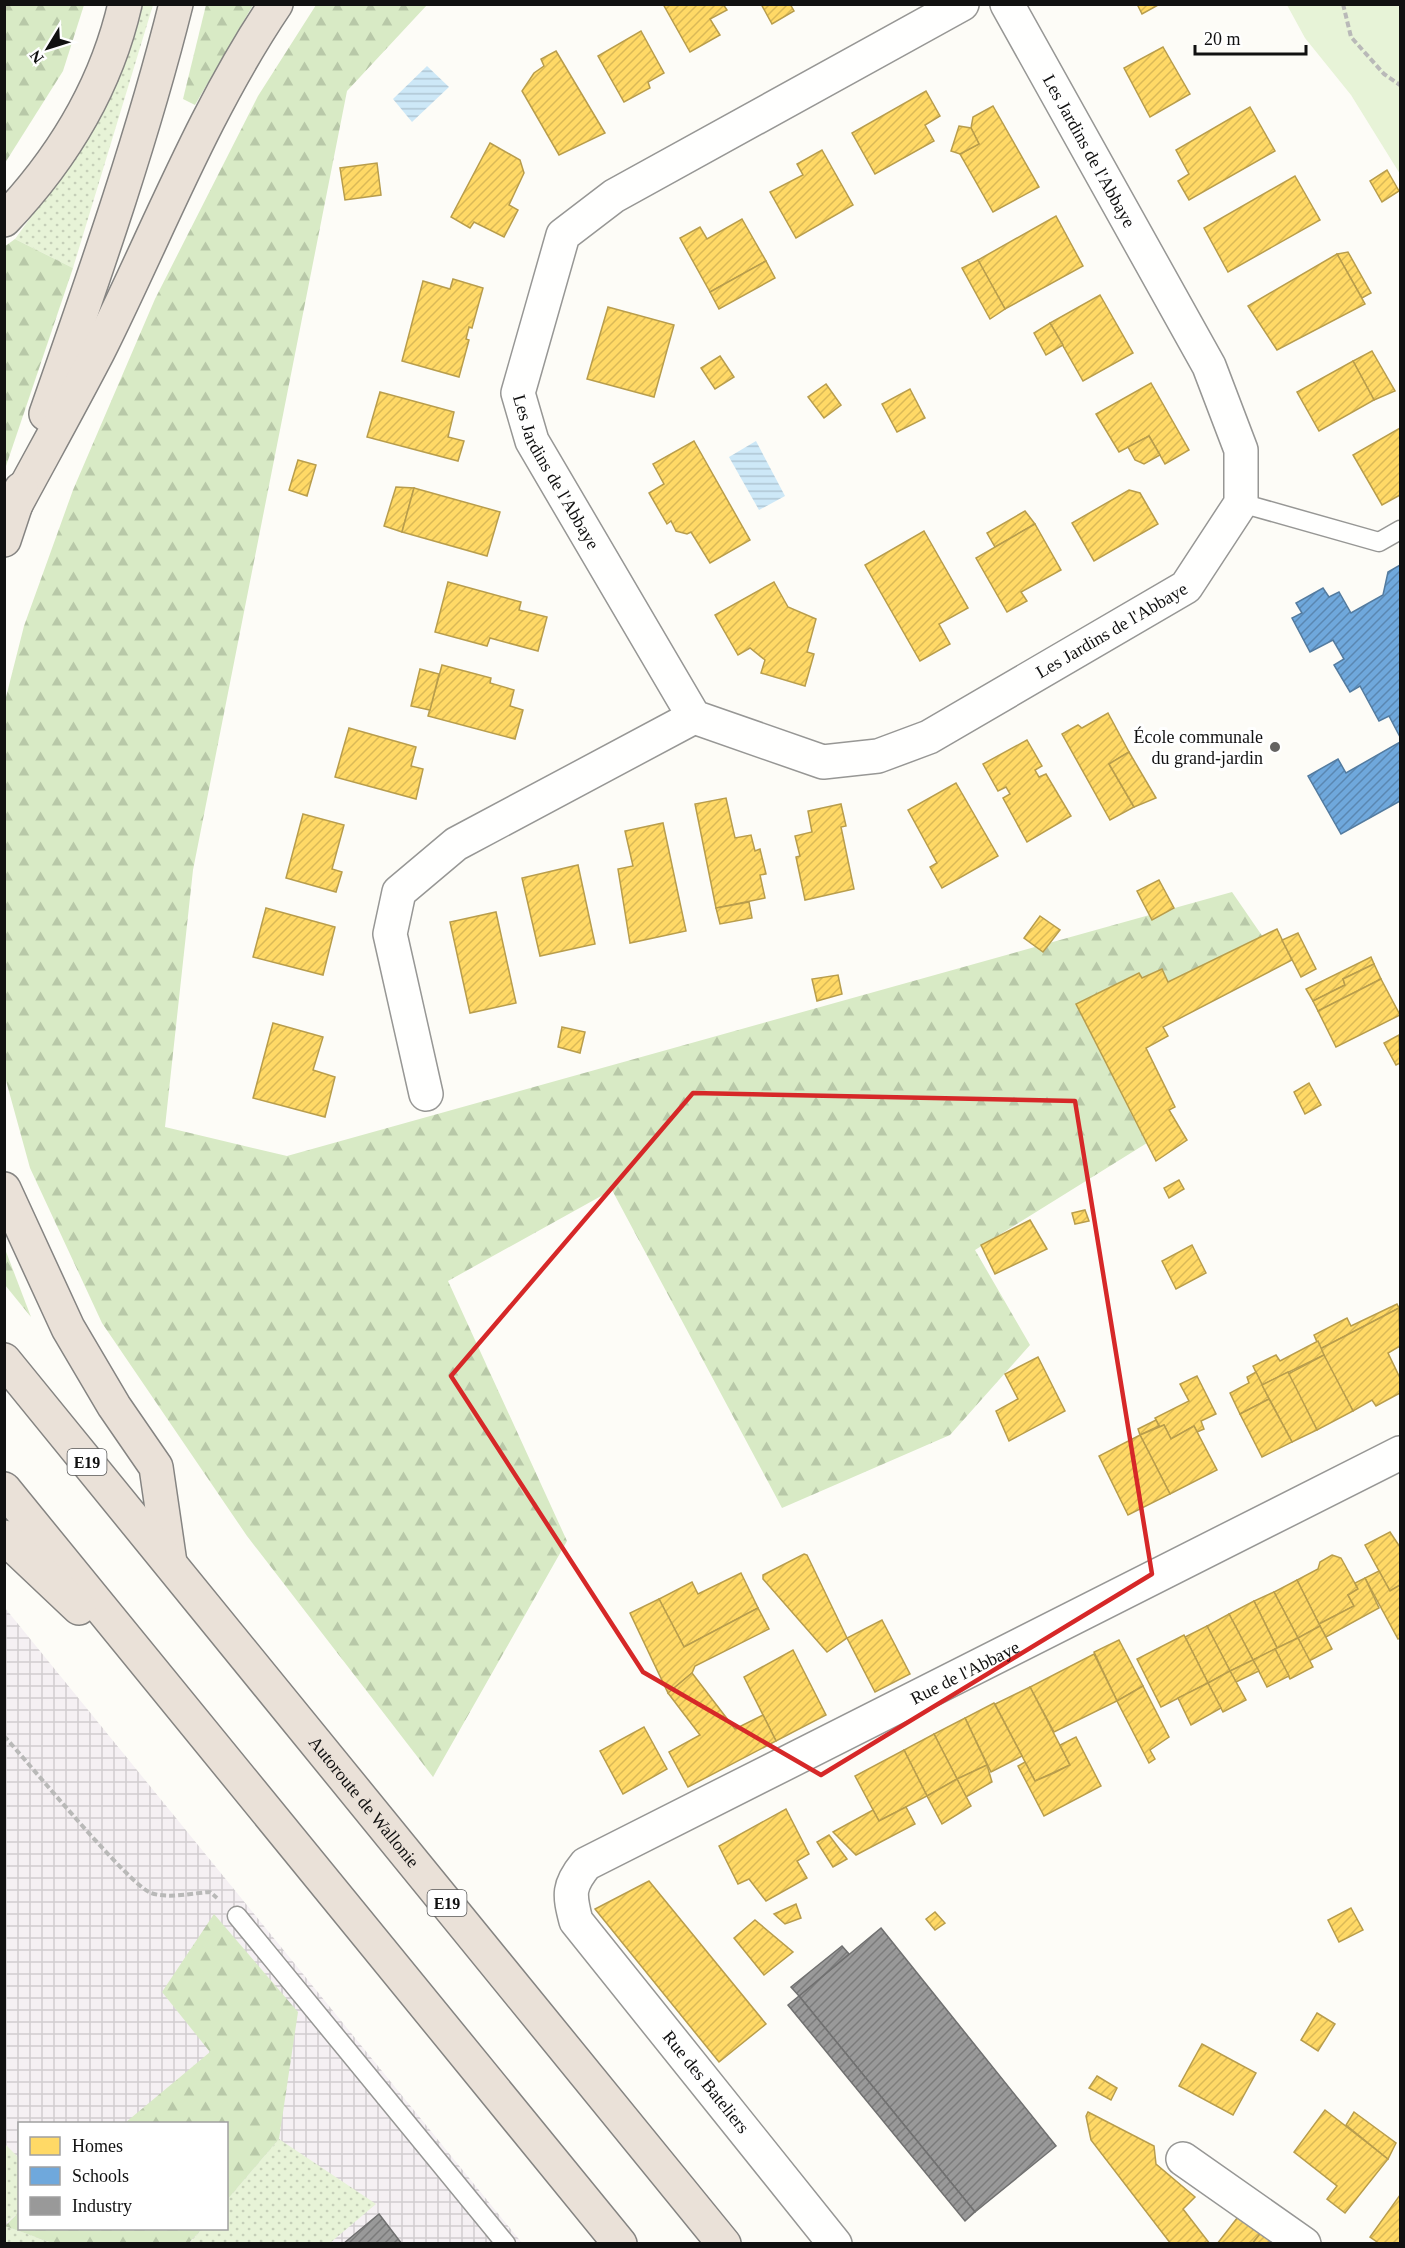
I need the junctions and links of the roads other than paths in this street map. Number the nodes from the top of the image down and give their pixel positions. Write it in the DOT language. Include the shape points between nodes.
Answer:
graph roads {
  1 [pos="125,4"];
  2 [pos="176,4"];
  3 [pos="276,4"];
  4 [pos="962,4"];
  5 [pos="1007,4"];
  6 [pos="4,220"];
  7 [pos="1241,504"];
  8 [pos="14,508"];
  9 [pos="1401,530"];
  10 [pos="4,540"];
  11 [pos="694,717"];
  12 [pos="426,1094"];
  13 [pos="4,1189"];
  14 [pos="4,1360"];
  15 [pos="1401,1453"];
  16 [pos="4,1489"];
  17 [pos="4,1537"];
  18 [pos="170,1563"];
  19 [pos="175,1697"];
  20 [pos="237,1916"];
  21 [pos="576,1921"];
  22 [pos="1183,2159"];
  23 [pos="506,2244"];
  24 [pos="620,2244"];
  25 [pos="724,2244"];
  26 [pos="835,2244"];
  27 [pos="1304,2244"];
  1 -- 6 [label="highway" via="104,70 84,112 41,178"];
  2 -- 8 [label="highway" via="157,83 123,192"];
  3 -- 8 [label="highway" via="232,77 98,351"];
  4 -- 11 [label="street, Les Jardins de l'Abbaye" via="614,196 563,235 518,393 532,441"];
  5 -- 7 [label="street, Les Jardins de l'Abbaye" via="1209,366 1241,450"];
  7 -- 9 [label="lane" via="1379,542"];
  7 -- 11 [label="street, Les Jardins de l'Abbaye" via="1185,587 929,737 878,756 823,762"];
  8 -- 10 [label="highway"];
  11 -- 12 [label="street" via="456,844 399,892 390,934"];
  13 -- 18 [label="highway" via="68,1328 156,1467"];
  14 -- 18 [label="highway, Autoroute de Wallonie / E19"];
  15 -- 21 [label="street, Rue de l'Abbaye" via="586,1864 573,1879 570,1896"];
  16 -- 19 [label="highway"];
  17 -- 19 [label="highway"];
  18 -- 25 [label="highway, Autoroute de Wallonie / E19"];
  19 -- 24 [label="highway"];
  20 -- 23 [label="lane"];
  21 -- 26 [label="street, Rue des Bateliers"];
  22 -- 27 [label="street"];
}
